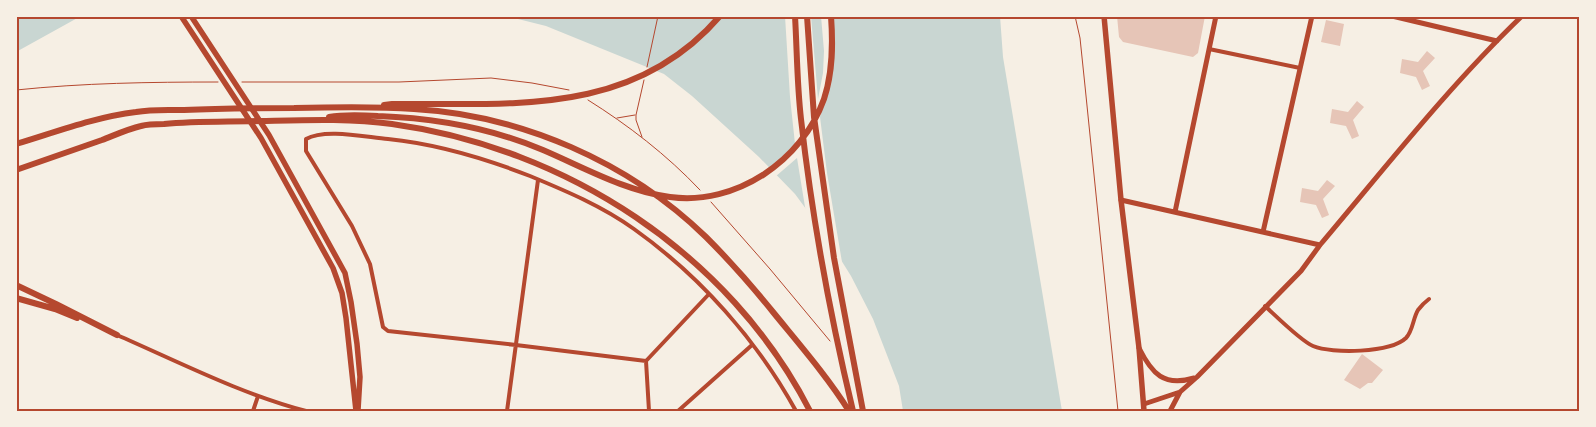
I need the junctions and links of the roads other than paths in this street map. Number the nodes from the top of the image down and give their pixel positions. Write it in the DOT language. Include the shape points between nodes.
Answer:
graph roads {
  1 [pos="181,16"];
  2 [pos="191,16"];
  3 [pos="720,16"];
  4 [pos="795,16"];
  5 [pos="807,16"];
  6 [pos="831,16"];
  7 [pos="1104,16"];
  8 [pos="1216,16"];
  9 [pos="1312,16"];
  10 [pos="1392,16"];
  11 [pos="1522,16"];
  12 [pos="1403,18"];
  13 [pos="1497,41"];
  14 [pos="1209,48"];
  15 [pos="1300,68"];
  16 [pos="375,107"];
  17 [pos="318,119"];
  18 [pos="16,144"];
  19 [pos="16,170"];
  20 [pos="538,180"];
  21 [pos="1121,200"];
  22 [pos="1174,212"];
  23 [pos="1263,232"];
  24 [pos="1320,246"];
  25 [pos="16,281"];
  26 [pos="18,286"];
  27 [pos="709,294"];
  28 [pos="16,298"];
  29 [pos="1429,299"];
  30 [pos="56,304"];
  31 [pos="1265,306"];
  32 [pos="118,335"];
  33 [pos="752,344"];
  34 [pos="516,345"];
  35 [pos="1139,348"];
  36 [pos="646,361"];
  37 [pos="1197,377"];
  38 [pos="1180,392"];
  39 [pos="258,396"];
  40 [pos="1144,408"];
  41 [pos="253,411"];
  42 [pos="306,411"];
  43 [pos="357,411"];
  44 [pos="508,411"];
  45 [pos="649,411"];
  46 [pos="678,411"];
  47 [pos="796,411"];
  48 [pos="810,411"];
  49 [pos="849,411"];
  50 [pos="854,411"];
  51 [pos="863,411"];
  52 [pos="1170,411"];
  1 -- 43 [label="main road" via="261,138 337,279 346,318"];
  2 -- 43 [label="main road" via="269,135 345,273 360,377"];
  3 -- 16 [label="highway" via="681,53 640,78 608,90 576,98 535,102"];
  4 -- 50 [label="highway" via="801,118 814,211 833,326"];
  5 -- 51 [label="highway" via="814,117 834,258"];
  6 -- 17 [label="highway" via="831,68 823,100 799,143 762,176 734,190 711,196 681,198 634,190 515,140 448,122 372,116"];
  7 -- 21 [label="main road"];
  8 -- 14 [label="street"];
  9 -- 15 [label="street"];
  10 -- 12 [label="street"];
  11 -- 13 [label="street"];
  12 -- 13 [label="street"];
  13 -- 24 [label="street"];
  14 -- 15 [label="street"];
  14 -- 22 [label="street"];
  15 -- 23 [label="street"];
  16 -- 18 [label="highway" via="138,111 107,116"];
  16 -- 49 [label="highway" via="437,111 504,124 566,145 636,182 678,213 728,260 834,387"];
  17 -- 19 [label="highway" via="179,122 142,126"];
  17 -- 48 [label="highway" via="390,124 460,137 535,162 601,195 662,236 733,302 786,370"];
  20 -- 27 [label="street" via="560,188 633,228 674,260"];
  20 -- 34 [label="street"];
  20 -- 34 [label="street" via="494,162 408,141 329,134 314,135 306,140 306,151 352,226 370,264 383,327 388,331"];
  21 -- 22 [label="street"];
  21 -- 35 [label="main road"];
  22 -- 23 [label="street"];
  23 -- 24 [label="street"];
  24 -- 31 [label="street" via="1301,271"];
  25 -- 30 [label="highway"];
  26 -- 30 [label="highway"];
  27 -- 33 [label="street"];
  27 -- 36 [label="street"];
  28 -- 32 [label="highway" via="55,309"];
  29 -- 31 [label="street" via="1418,310 1405,338 1378,350 1313,346"];
  30 -- 32 [label="highway"];
  31 -- 37 [label="street"];
  32 -- 39 [label="street"];
  33 -- 46 [label="street"];
  33 -- 47 [label="street"];
  34 -- 36 [label="street"];
  34 -- 44 [label="street"];
  35 -- 37 [label="street" via="1148,364 1166,380 1177,382"];
  35 -- 40 [label="main road"];
  36 -- 45 [label="street"];
  37 -- 38 [label="street"];
  38 -- 40 [label="street"];
  38 -- 52 [label="street"];
  39 -- 41 [label="street"];
  39 -- 42 [label="street"];
}
